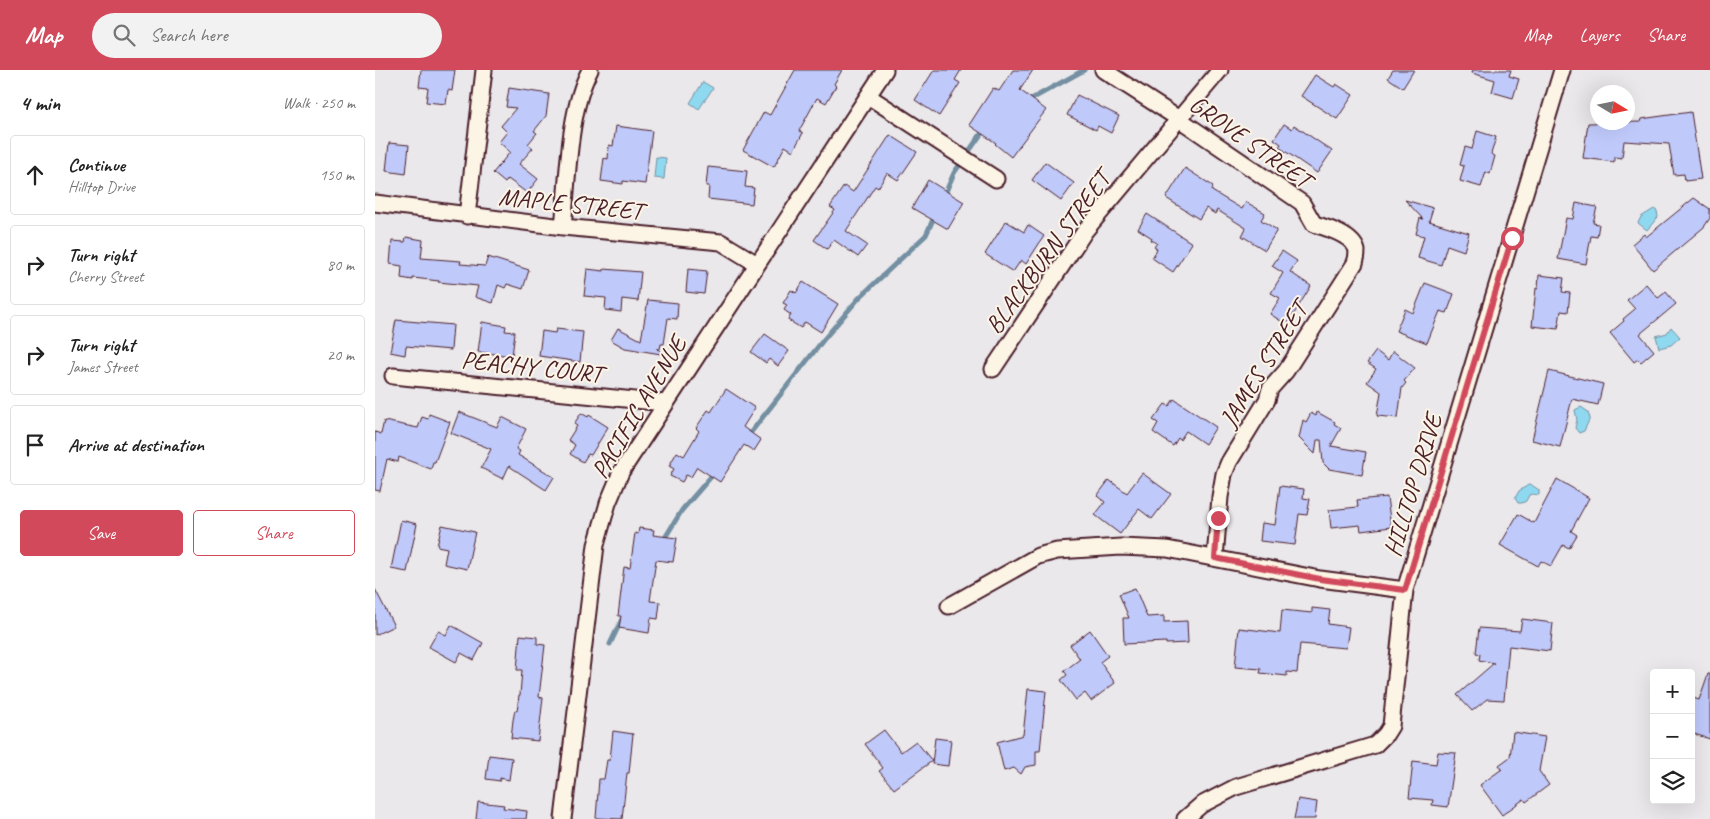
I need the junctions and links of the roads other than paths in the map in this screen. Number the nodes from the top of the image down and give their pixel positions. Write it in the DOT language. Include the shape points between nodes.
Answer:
graph roads {
  1 [pos="484,70"];
  2 [pos="590,70"];
  3 [pos="885,70"];
  4 [pos="1220,70"];
  5 [pos="1562,70"];
  6 [pos="1104,71"];
  7 [pos="868,96"];
  8 [pos="1179,119"];
  9 [pos="996,179"];
  10 [pos="375,204"];
  11 [pos="467,216"];
  12 [pos="1314,224"];
  13 [pos="563,226"];
  14 [pos="757,264"];
  15 [pos="993,369"];
  16 [pos="393,376"];
  17 [pos="665,403"];
  18 [pos="1215,558"];
  19 [pos="1405,590"];
  20 [pos="949,606"];
  21 [pos="563,819"];
  22 [pos="1185,819"];
  1 -- 11 [label="street"];
  2 -- 13 [label="street" via="574,120"];
  3 -- 7 [label="street, PACIFIC AVENUE"];
  4 -- 8 [label="street, BLACKBURN STREET"];
  5 -- 19 [label="street, HILLTOP DRIVE"];
  6 -- 8 [label="street, GROVE STREET"];
  7 -- 9 [label="street"];
  7 -- 14 [label="street, PACIFIC AVENUE"];
  8 -- 12 [label="street, GROVE STREET" via="1302,203"];
  8 -- 15 [label="street, BLACKBURN STREET" via="1085,231"];
  10 -- 11 [label="street, MAPLE STREET"];
  11 -- 13 [label="street, MAPLE STREET"];
  12 -- 18 [label="street, JAMES STREET" via="1333,229 1353,243 1357,252 1355,263 1286,371 1270,389 1267,400 1229,462 1219,497"];
  13 -- 14 [label="street, MAPLE STREET" via="721,242"];
  14 -- 17 [label="street, PACIFIC AVENUE"];
  16 -- 17 [label="street, PEACHY COURT"];
  17 -- 21 [label="street, PACIFIC AVENUE" via="621,472 596,545"];
  18 -- 19 [label="street" via="1320,579"];
  18 -- 20 [label="street" via="1167,549 1121,547 1057,551 1038,556"];
  19 -- 22 [label="street, HILLTOP DRIVE" via="1391,726 1386,734 1375,745 1236,787 1201,805"];
}
